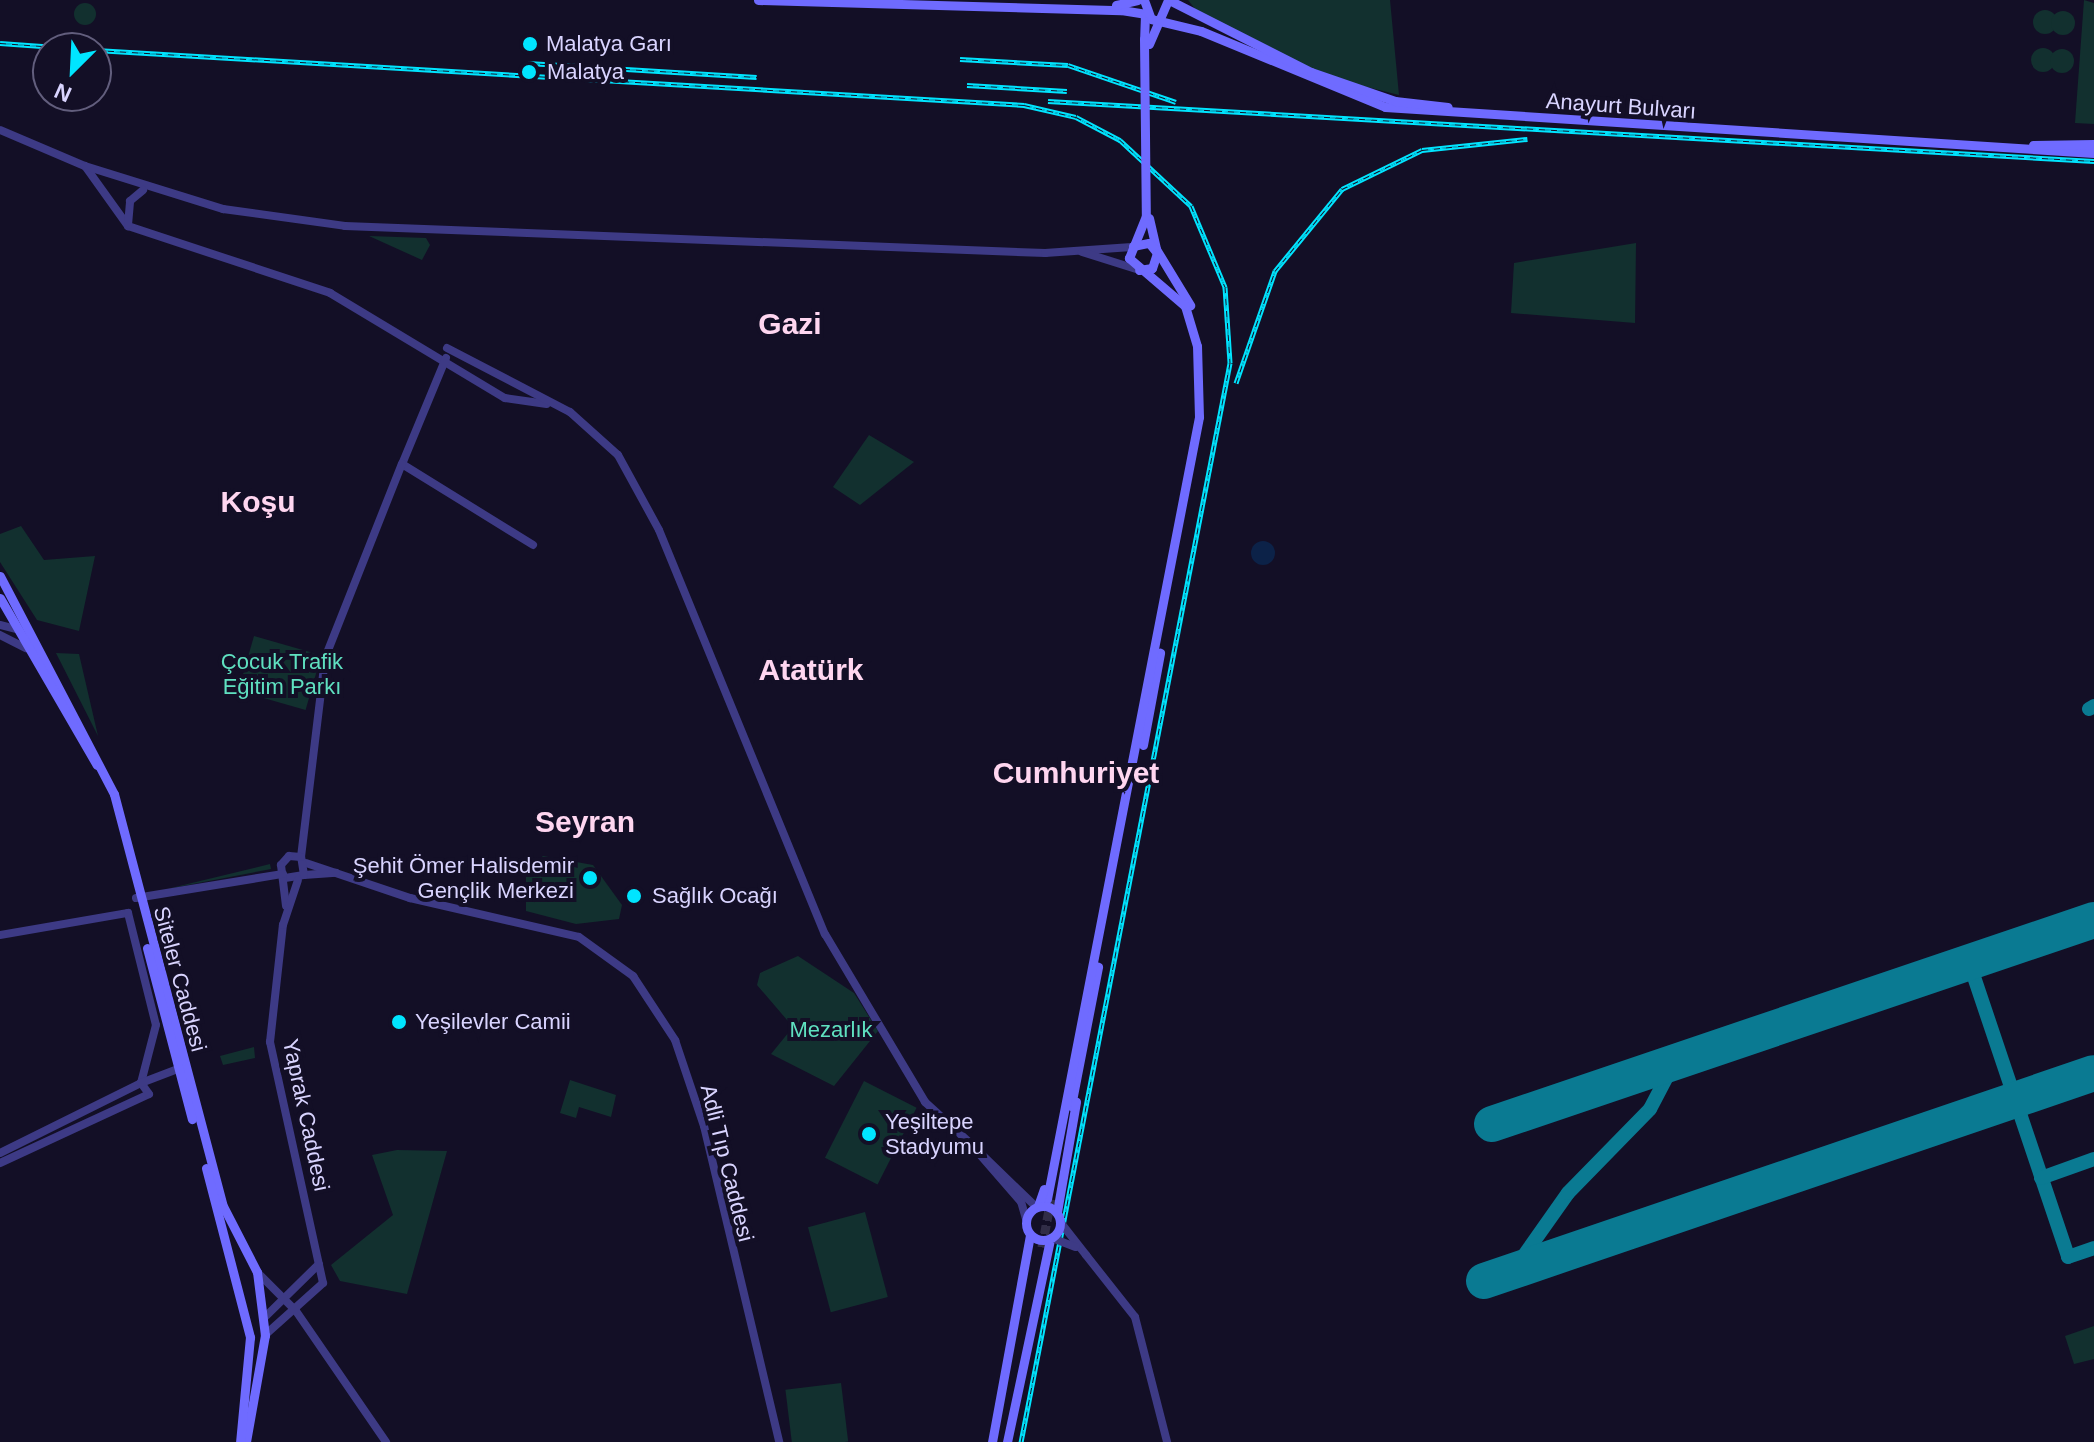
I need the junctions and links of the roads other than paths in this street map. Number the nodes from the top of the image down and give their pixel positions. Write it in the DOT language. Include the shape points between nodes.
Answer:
graph roads {
  1 [pos="758,0"];
  2 [pos="1121,0"];
  3 [pos="1137,0"];
  4 [pos="1144,0"];
  5 [pos="1168,0"];
  6 [pos="1178,0"];
  7 [pos="1104,6"];
  8 [pos="1049,10"];
  9 [pos="1145,14"];
  10 [pos="1185,15"];
  11 [pos="1163,19"];
  12 [pos="1146,42"];
  13 [pos="0,130"];
  14 [pos="2094,144"];
  15 [pos="2094,153"];
  16 [pos="85,166"];
  17 [pos="125,184"];
  18 [pos="146,189"];
  19 [pos="114,199"];
  20 [pos="1148,217"];
  21 [pos="128,226"];
  22 [pos="1132,247"];
  23 [pos="1156,249"];
  24 [pos="1077,251"];
  25 [pos="1139,270"];
  26 [pos="446,353"];
  27 [pos="402,464"];
  28 [pos="533,545"];
  29 [pos="0,576"];
  30 [pos="0,598"];
  31 [pos="0,625"];
  32 [pos="16,629"];
  33 [pos="0,635"];
  34 [pos="37,639"];
  35 [pos="24,644"];
  36 [pos="303,832"];
  37 [pos="289,856"];
  38 [pos="304,860"];
  39 [pos="283,872"];
  40 [pos="340,873"];
  41 [pos="301,878"];
  42 [pos="138,896"];
  43 [pos="286,903"];
  44 [pos="0,935"];
  45 [pos="1083,1030"];
  46 [pos="178,1069"];
  47 [pos="141,1083"];
  48 [pos="0,1153"];
  49 [pos="0,1163"];
  50 [pos="1001,1179"];
  51 [pos="1049,1199"];
  52 [pos="1037,1206"];
  53 [pos="1057,1212"];
  54 [pos="1026,1219"];
  55 [pos="1061,1223"];
  56 [pos="1030,1235"];
  57 [pos="1051,1238"];
  58 [pos="1086,1255"];
  59 [pos="319,1264"];
  60 [pos="257,1272"];
  61 [pos="286,1298"];
  62 [pos="296,1311"];
  63 [pos="264,1318"];
  64 [pos="247,1322"];
  65 [pos="265,1335"];
  66 [pos="250,1337"];
  67 [pos="240,1442"];
  68 [pos="246,1442"];
  69 [pos="386,1442"];
  70 [pos="779,1442"];
  71 [pos="1000,1442"];
  72 [pos="1167,1442"];
  1 -- 8 [label="main road"];
  2 -- 7 [label="main road"];
  3 -- 7 [label="main road"];
  4 -- 9 [label="main road"];
  5 -- 10 [label="main road, Anayurt Bulvarı"];
  5 -- 11 [label="main road"];
  6 -- 10 [label="main road"];
  7 -- 8 [label="main road"];
  8 -- 9 [label="main road, Anayurt Bulvarı"];
  9 -- 11 [label="main road, Anayurt Bulvarı"];
  9 -- 12 [label="main road"];
  10 -- 14 [label="main road, Anayurt Bulvarı" via="1311,72 1409,104 2017,145"];
  11 -- 12 [label="main road"];
  11 -- 15 [label="main road, Anayurt Bulvarı" via="1385,107"];
  12 -- 20 [label="main road, bridge"];
  13 -- 16 [label="street"];
  16 -- 17 [label="street"];
  16 -- 19 [label="street"];
  17 -- 18 [label="street"];
  17 -- 19 [label="street"];
  18 -- 21 [label="street" via="130,201"];
  18 -- 24 [label="street" via="345,226"];
  19 -- 21 [label="street"];
  20 -- 22 [label="main road"];
  20 -- 23 [label="main road"];
  21 -- 26 [label="street" via="330,293"];
  22 -- 23 [label="main road" via="1144,242"];
  22 -- 24 [label="street"];
  22 -- 25 [label="main road" via="1130,263"];
  23 -- 25 [label="main road" via="1155,265"];
  23 -- 45 [label="main road" via="1191,307 1207,389"];
  24 -- 25 [label="street"];
  25 -- 45 [label="main road" via="1169,286 1185,306 1202,391"];
  26 -- 27 [label="street"];
  26 -- 50 [label="street" via="505,398 548,404 585,423 632,478 796,851 825,934 925,1102"];
  27 -- 28 [label="street"];
  27 -- 36 [label="street" via="325,658"];
  29 -- 34 [label="main road, Siteler Caddesi"];
  30 -- 32 [label="main road, Siteler Caddesi"];
  31 -- 32 [label="street"];
  32 -- 34 [label="main road"];
  32 -- 35 [label="main road, Siteler Caddesi"];
  33 -- 35 [label="street"];
  34 -- 35 [label="main road"];
  34 -- 42 [label="main road, Siteler Caddesi" via="109,779"];
  35 -- 42 [label="main road, Siteler Caddesi" via="101,771"];
  36 -- 37 [label="street"];
  36 -- 38 [label="street"];
  37 -- 38 [label="street, Adli Tıp Caddesi"];
  37 -- 39 [label="street"];
  38 -- 40 [label="street, Adli Tıp Caddesi"];
  38 -- 41 [label="street"];
  39 -- 41 [label="street, Adli Tıp Caddesi"];
  39 -- 42 [label="street, Adli Tıp Caddesi"];
  39 -- 43 [label="street, Yaprak Caddesi"];
  40 -- 41 [label="street, Adli Tıp Caddesi"];
  40 -- 70 [label="street, Adli Tıp Caddesi" via="410,898 579,937 633,976 675,1040 704,1126"];
  41 -- 43 [label="street, Yaprak Caddesi"];
  42 -- 46 [label="main road, Siteler Caddesi"];
  42 -- 60 [label="main road, Siteler Caddesi" via="222,1204"];
  43 -- 59 [label="street, Yaprak Caddesi" via="270,1042"];
  44 -- 47 [label="street" via="128,913 156,1025"];
  45 -- 51 [label="main road"];
  45 -- 52 [label="main road"];
  45 -- 53 [label="main road"];
  46 -- 47 [label="street"];
  46 -- 64 [label="main road, Siteler Caddesi"];
  47 -- 48 [label="street"];
  47 -- 49 [label="street" via="149,1094"];
  50 -- 52 [label="street"];
  50 -- 54 [label="street" via="1021,1202"];
  52 -- 53 [label="main road, bridge"];
  52 -- 54 [label="main road, bridge"];
  53 -- 55 [label="main road, bridge"];
  54 -- 56 [label="main road, bridge"];
  55 -- 57 [label="main road, bridge"];
  55 -- 58 [label="street, bridge"];
  56 -- 57 [label="main road, bridge"];
  56 -- 71 [label="main road" via="1036,1249"];
  57 -- 58 [label="street, bridge"];
  57 -- 71 [label="main road"];
  58 -- 72 [label="street" via="1135,1317"];
  59 -- 61 [label="street"];
  59 -- 62 [label="street, Yaprak Caddesi" via="323,1283"];
  60 -- 61 [label="street"];
  60 -- 63 [label="main road, Siteler Caddesi"];
  61 -- 62 [label="street"];
  61 -- 63 [label="street"];
  62 -- 65 [label="street, Yaprak Caddesi"];
  62 -- 69 [label="street"];
  63 -- 64 [label="main road"];
  63 -- 65 [label="main road, Siteler Caddesi"];
  64 -- 66 [label="main road, Siteler Caddesi"];
  65 -- 66 [label="main road"];
  65 -- 68 [label="main road, Siteler Caddesi"];
  66 -- 67 [label="main road, Siteler Caddesi"];
}
